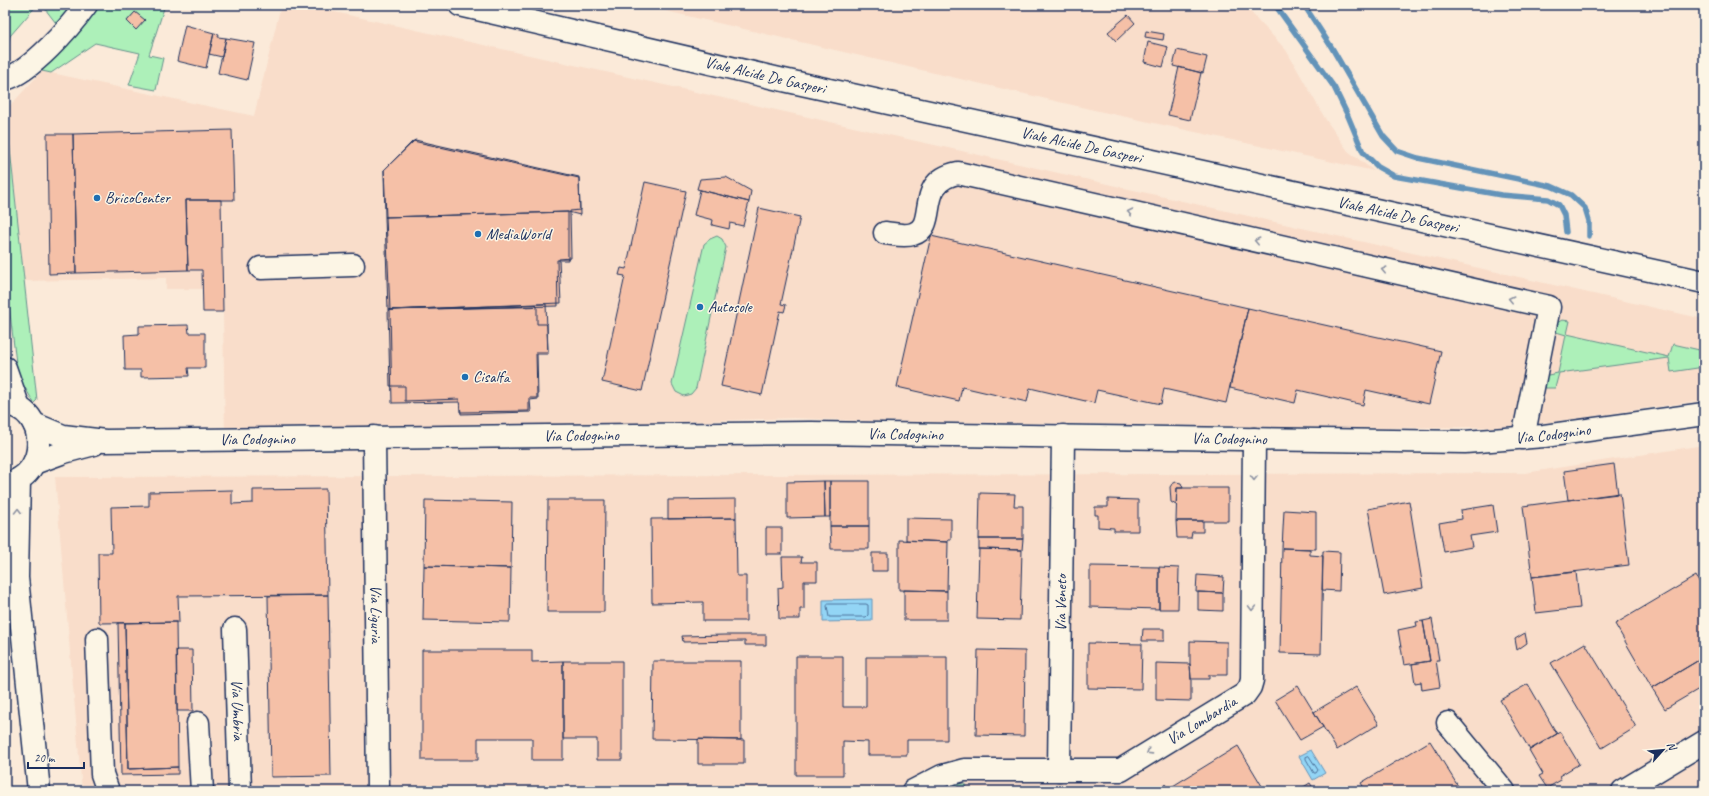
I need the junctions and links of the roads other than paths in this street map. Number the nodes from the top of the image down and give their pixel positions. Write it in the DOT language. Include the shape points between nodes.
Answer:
graph roads {
  1 [pos="86,5"];
  2 [pos="460,5"];
  3 [pos="5,79"];
  4 [pos="885,233"];
  5 [pos="353,265"];
  6 [pos="261,268"];
  7 [pos="1704,282"];
  8 [pos="5,368"];
  9 [pos="12,406"];
  10 [pos="1704,414"];
  11 [pos="34,424"];
  12 [pos="1063,436"];
  13 [pos="374,437"];
  14 [pos="1523,438"];
  15 [pos="1254,439"];
  16 [pos="105,441"];
  17 [pos="34,463"];
  18 [pos="12,482"];
  19 [pos="5,536"];
  20 [pos="17,578"];
  21 [pos="235,629"];
  22 [pos="97,638"];
  23 [pos="198,723"];
  24 [pos="1448,723"];
  25 [pos="1704,742"];
  26 [pos="1059,770"];
  27 [pos="39,791"];
  28 [pos="108,791"];
  29 [pos="202,791"];
  30 [pos="240,791"];
  31 [pos="378,791"];
  32 [pos="912,791"];
  33 [pos="1504,791"];
  34 [pos="1623,791"];
  1 -- 3 [label="street" via="69,27 31,63 17,74"];
  2 -- 7 [label="street, Viale Alcide De Gasperi" via="779,79"];
  14 -- 4 [label="street, one-way" via="1549,307 958,173 947,175 938,181 931,192 925,224 919,232 912,235"];
  5 -- 6 [label="street"];
  8 -- 9 [label="street"];
  9 -- 11 [label="street" via="28,415"];
  10 -- 14 [label="street, Via Codognino"];
  11 -- 16 [label="street, Via Codognino" via="63,436"];
  11 -- 17 [label="street" via="39,437 39,450"];
  12 -- 13 [label="street, Via Codognino" via="811,433"];
  12 -- 15 [label="street, Via Codognino"];
  12 -- 26 [label="street, Via Veneto"];
  13 -- 16 [label="street, Via Codognino"];
  13 -- 31 [label="street, Via Liguria"];
  14 -- 15 [label="street, Via Codognino" via="1465,442"];
  15 -- 26 [label="street, Via Lombardia, one-way" via="1250,687 1245,694 1121,770"];
  16 -- 17 [label="street, Via Codognino"];
  17 -- 18 [label="street" via="28,472"];
  20 -- 18 [label="street, one-way"];
  19 -- 20 [label="street"];
  20 -- 27 [label="street"];
  21 -- 30 [label="street, Via Umbria"];
  22 -- 28 [label="street" via="102,774"];
  23 -- 29 [label="street"];
  24 -- 33 [label="street"];
  25 -- 34 [label="street"];
  26 -- 32 [label="street, Via Lombardia" via="964,770 942,776"];
}
